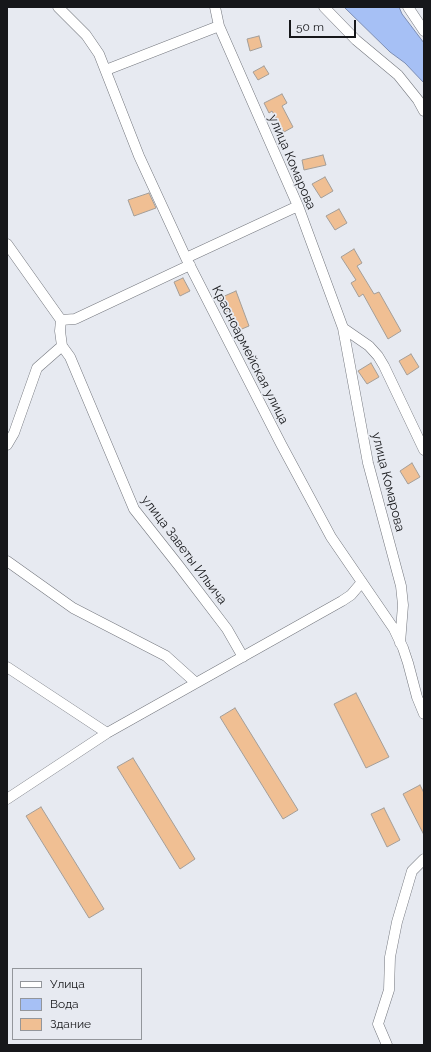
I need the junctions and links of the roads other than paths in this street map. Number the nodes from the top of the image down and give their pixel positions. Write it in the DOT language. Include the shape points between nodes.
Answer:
graph roads {
  1 [pos="58,7"];
  2 [pos="215,7"];
  3 [pos="324,7"];
  4 [pos="408,7"];
  5 [pos="219,26"];
  6 [pos="424,31"];
  7 [pos="106,70"];
  8 [pos="424,111"];
  9 [pos="298,206"];
  10 [pos="7,244"];
  11 [pos="188,262"];
  12 [pos="61,320"];
  13 [pos="343,328"];
  14 [pos="62,346"];
  15 [pos="7,445"];
  16 [pos="424,450"];
  17 [pos="7,561"];
  18 [pos="362,582"];
  19 [pos="400,643"];
  20 [pos="243,657"];
  21 [pos="7,668"];
  22 [pos="413,679"];
  23 [pos="196,683"];
  24 [pos="424,685"];
  25 [pos="424,714"];
  26 [pos="107,732"];
  27 [pos="7,799"];
  28 [pos="424,860"];
  29 [pos="387,1045"];
  1 -- 7 [label="street, Красноармейская улица" via="86,35"];
  2 -- 5 [label="street, улица Комарова"];
  3 -- 8 [label="street" via="356,40 398,75"];
  4 -- 6 [label="street"];
  5 -- 7 [label="street"];
  5 -- 9 [label="street, улица Комарова"];
  7 -- 11 [label="street, Красноармейская улица" via="139,156"];
  9 -- 11 [label="street"];
  9 -- 13 [label="street, улица Комарова"];
  10 -- 12 [label="street"];
  11 -- 12 [label="street" via="75,318"];
  11 -- 18 [label="street, Красноармейская улица" via="280,444 331,537"];
  12 -- 14 [label="street, улица Заветы Ильича"];
  13 -- 16 [label="street" via="369,346 378,356"];
  13 -- 19 [label="street, улица Комарова" via="368,464 401,586 403,605"];
  14 -- 15 [label="street" via="37,368 14,433"];
  14 -- 20 [label="street, улица Заветы Ильича" via="70,357 134,509 227,630"];
  17 -- 23 [label="street" via="73,608 166,656"];
  18 -- 19 [label="street, Красноармейская улица" via="394,629"];
  18 -- 20 [label="street" via="342,601"];
  19 -- 22 [label="street, Красноармейская улица"];
  20 -- 23 [label="street"];
  21 -- 26 [label="street"];
  22 -- 24 [label="street"];
  22 -- 25 [label="street, Красноармейская улица"];
  23 -- 26 [label="street"];
  26 -- 27 [label="street"];
  28 -- 29 [label="street" via="412,872 396,922 390,957 389,990 378,1024"];
}
